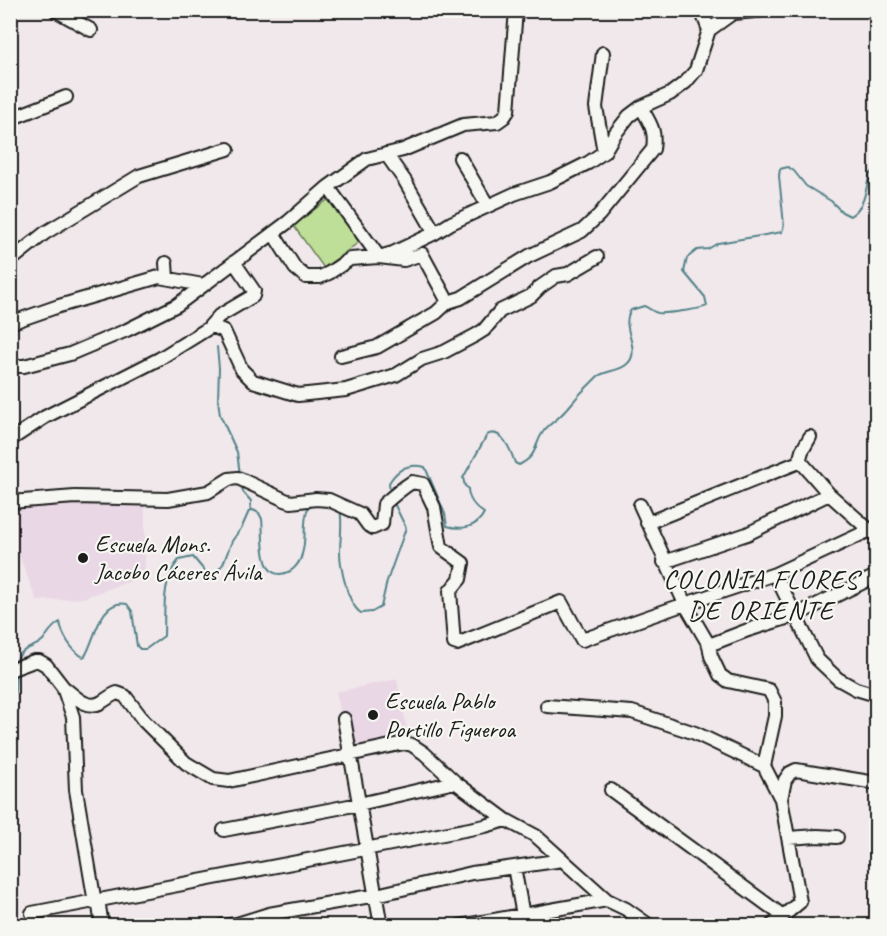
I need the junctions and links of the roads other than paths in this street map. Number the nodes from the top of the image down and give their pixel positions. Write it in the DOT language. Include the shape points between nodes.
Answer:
graph roads {
  1 [pos="55,10"];
  2 [pos="516,10"];
  3 [pos="701,10"];
  4 [pos="764,10"];
  5 [pos="736,12"];
  6 [pos="92,30"];
  7 [pos="709,30"];
  8 [pos="603,53"];
  9 [pos="66,97"];
  10 [pos="641,107"];
  11 [pos="10,119"];
  12 [pos="228,149"];
  13 [pos="604,152"];
  14 [pos="386,154"];
  15 [pos="460,158"];
  16 [pos="328,187"];
  17 [pos="488,206"];
  18 [pos="273,233"];
  19 [pos="435,233"];
  20 [pos="379,256"];
  21 [pos="597,257"];
  22 [pos="10,261"];
  23 [pos="234,262"];
  24 [pos="166,263"];
  25 [pos="172,279"];
  26 [pos="203,285"];
  27 [pos="184,300"];
  28 [pos="448,302"];
  29 [pos="10,322"];
  30 [pos="210,326"];
  31 [pos="341,356"];
  32 [pos="10,366"];
  33 [pos="810,437"];
  34 [pos="10,440"];
  35 [pos="799,462"];
  36 [pos="829,494"];
  37 [pos="10,502"];
  38 [pos="640,505"];
  39 [pos="646,523"];
  40 [pos="873,533"];
  41 [pos="664,562"];
  42 [pos="775,574"];
  43 [pos="876,576"];
  44 [pos="685,604"];
  45 [pos="796,615"];
  46 [pos="709,645"];
  47 [pos="12,669"];
  48 [pos="63,687"];
  49 [pos="876,695"];
  50 [pos="547,706"];
  51 [pos="344,719"];
  52 [pos="350,756"];
  53 [pos="764,766"];
  54 [pos="455,782"];
  55 [pos="876,783"];
  56 [pos="610,790"];
  57 [pos="782,799"];
  58 [pos="359,804"];
  59 [pos="506,820"];
  60 [pos="224,831"];
  61 [pos="837,837"];
  62 [pos="788,838"];
  63 [pos="368,848"];
  64 [pos="564,861"];
  65 [pos="514,867"];
  66 [pos="376,895"];
  67 [pos="607,900"];
  68 [pos="96,902"];
  69 [pos="32,914"];
  70 [pos="783,916"];
  71 [pos="523,920"];
  72 [pos="102,926"];
  73 [pos="221,926"];
  74 [pos="381,926"];
  75 [pos="460,926"];
  76 [pos="650,926"];
  77 [pos="771,926"];
  1 -- 6 [label="street"];
  2 -- 14 [label="street" via="508,111 504,117 497,122 463,125"];
  3 -- 7 [label="street"];
  4 -- 5 [label="street"];
  5 -- 7 [label="street"];
  7 -- 10 [label="street" via="696,70 686,82"];
  8 -- 13 [label="street" via="597,107"];
  9 -- 11 [label="street"];
  10 -- 13 [label="street" via="624,122"];
  10 -- 28 [label="street" via="653,127 653,149 599,215 582,231"];
  12 -- 22 [label="street" via="140,176 45,233"];
  13 -- 17 [label="street" via="550,182"];
  14 -- 16 [label="street" via="367,159"];
  14 -- 19 [label="street"];
  15 -- 17 [label="street"];
  16 -- 18 [label="street"];
  16 -- 20 [label="street"];
  17 -- 19 [label="street"];
  18 -- 20 [label="street" via="295,268 306,277 320,277 350,259"];
  18 -- 23 [label="street"];
  19 -- 20 [label="street"];
  20 -- 28 [label="street" via="404,260 422,254"];
  21 -- 30 [label="street" via="568,274 556,276 531,296 500,311 484,330 444,352 422,359 396,375 346,390 298,395 253,381 242,370 224,331"];
  23 -- 26 [label="street"];
  23 -- 30 [label="street" via="254,291 253,296 219,316"];
  24 -- 25 [label="street"];
  25 -- 26 [label="street"];
  25 -- 27 [label="street"];
  25 -- 29 [label="street" via="159,277"];
  26 -- 27 [label="street"];
  27 -- 32 [label="street" via="70,354"];
  28 -- 31 [label="street" via="436,313 376,346"];
  30 -- 34 [label="street" via="159,359 45,417"];
  33 -- 35 [label="street"];
  35 -- 36 [label="street"];
  35 -- 39 [label="street"];
  36 -- 40 [label="street"];
  36 -- 41 [label="street" via="747,534"];
  37 -- 44 [label="street" via="75,497 168,499 208,492 229,480 241,479 291,502 329,500 360,514 373,528 382,524 384,504 412,482 423,484 434,507 441,547 463,563 460,579 450,591 455,644 561,602 582,640"];
  38 -- 39 [label="street"];
  39 -- 41 [label="street"];
  40 -- 42 [label="street"];
  41 -- 44 [label="street"];
  42 -- 44 [label="street"];
  42 -- 45 [label="street"];
  43 -- 45 [label="street"];
  44 -- 46 [label="street"];
  45 -- 46 [label="street"];
  45 -- 49 [label="street" via="824,666 838,679"];
  46 -- 53 [label="street" via="720,675 728,681 770,690 776,702"];
  47 -- 48 [label="street" via="36,660 42,662"];
  48 -- 52 [label="street" via="91,705 122,694 186,763 213,779 229,781"];
  48 -- 68 [label="street" via="73,717 75,790"];
  50 -- 53 [label="street" via="632,712 695,733"];
  51 -- 52 [label="street"];
  52 -- 54 [label="street" via="404,743 424,753"];
  52 -- 58 [label="street"];
  53 -- 57 [label="street"];
  54 -- 58 [label="street"];
  54 -- 59 [label="street"];
  55 -- 57 [label="street" via="796,770 785,780"];
  56 -- 70 [label="street"];
  57 -- 62 [label="street"];
  58 -- 60 [label="street"];
  58 -- 63 [label="street"];
  59 -- 63 [label="street"];
  59 -- 64 [label="street" via="536,836"];
  61 -- 62 [label="street"];
  62 -- 70 [label="street" via="800,902"];
  63 -- 66 [label="street"];
  63 -- 68 [label="street"];
  64 -- 65 [label="street"];
  64 -- 67 [label="street"];
  65 -- 66 [label="street"];
  65 -- 71 [label="street"];
  66 -- 73 [label="street"];
  66 -- 74 [label="street"];
  67 -- 71 [label="street"];
  67 -- 76 [label="street"];
  68 -- 69 [label="street"];
  68 -- 72 [label="street"];
  70 -- 77 [label="street"];
  71 -- 75 [label="street"];
}
